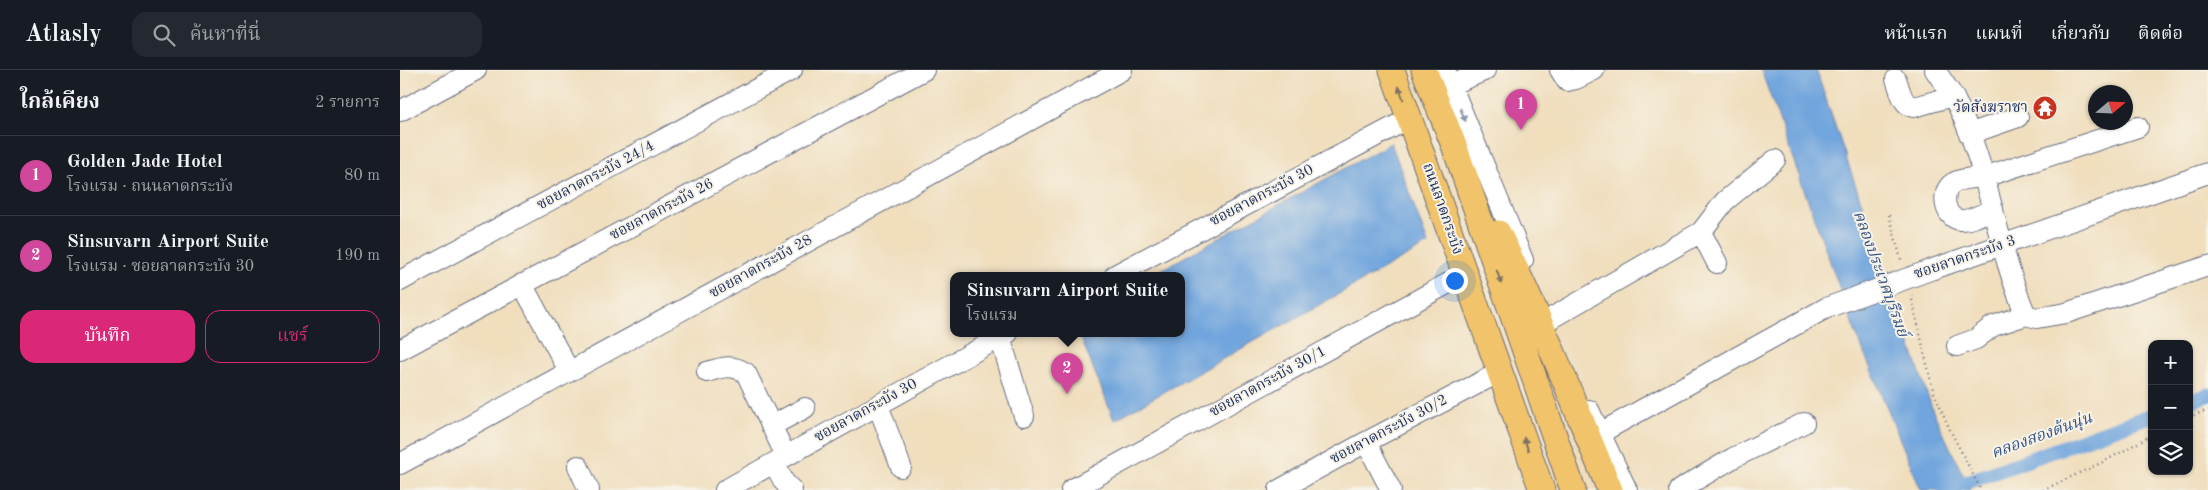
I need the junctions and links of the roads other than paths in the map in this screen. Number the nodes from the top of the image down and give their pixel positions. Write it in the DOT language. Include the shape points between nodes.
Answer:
graph roads {
  1 [pos="476,70"];
  2 [pos="792,70"];
  3 [pos="924,70"];
  4 [pos="1122,70"];
  5 [pos="1392,70"];
  6 [pos="1424,70"];
  7 [pos="1486,70"];
  8 [pos="1560,70"];
  9 [pos="1594,70"];
  10 [pos="1935,70"];
  11 [pos="1448,77"];
  12 [pos="1896,78"];
  13 [pos="1953,96"];
  14 [pos="400,111"];
  15 [pos="2018,117"];
  16 [pos="1410,118"];
  17 [pos="2138,127"];
  18 [pos="1969,134"];
  19 [pos="1455,148"];
  20 [pos="1775,160"];
  21 [pos="2208,173"];
  22 [pos="1984,176"];
  23 [pos="1993,210"];
  24 [pos="1702,232"];
  25 [pos="2002,245"];
  26 [pos="1717,263"];
  27 [pos="2208,266"];
  28 [pos="1121,272"];
  29 [pos="1465,274"];
  30 [pos="400,281"];
  31 [pos="522,284"];
  32 [pos="2024,309"];
  33 [pos="1991,311"];
  34 [pos="1548,320"];
  35 [pos="1000,337"];
  36 [pos="1004,337"];
  37 [pos="1957,346"];
  38 [pos="400,350"];
  39 [pos="569,372"];
  40 [pos="708,372"];
  41 [pos="1500,372"];
  42 [pos="878,405"];
  43 [pos="805,408"];
  44 [pos="1024,416"];
  45 [pos="1804,423"];
  46 [pos="771,426"];
  47 [pos="1600,433"];
  48 [pos="1366,442"];
  49 [pos="780,459"];
  50 [pos="400,464"];
  51 [pos="578,466"];
  52 [pos="901,466"];
  53 [pos="589,490"];
  54 [pos="725,490"];
  55 [pos="792,490"];
  56 [pos="1071,490"];
  57 [pos="1279,490"];
  58 [pos="1390,490"];
  59 [pos="1542,490"];
  60 [pos="1573,490"];
  61 [pos="1610,490"];
  62 [pos="1627,490"];
  63 [pos="1679,490"];
  1 -- 14 [label="street"];
  2 -- 30 [label="street, ซอยลาดกระบัง 24/4"];
  3 -- 31 [label="street, ซอยลาดกระบัง 26"];
  4 -- 39 [label="street, ซอยลาดกระบัง 28"];
  16 -- 5 [label="main road, ถนนลาดกระบัง, one-way"];
  6 -- 19 [label="main road"];
  7 -- 11 [label="street"];
  8 -- 9 [label="street" via="1567,81"];
  10 -- 13 [label="street"];
  11 -- 34 [label="street, one-way"];
  12 -- 13 [label="street" via="1908,107"];
  13 -- 18 [label="street"];
  15 -- 18 [label="street"];
  16 -- 28 [label="street, ซอยลาดกระบัง 30"];
  16 -- 29 [label="main road, ถนนลาดกระบัง"];
  17 -- 22 [label="street"];
  18 -- 22 [label="street"];
  19 -- 60 [label="main road, one-way"];
  19 -- 61 [label="main road" via="1518,273"];
  20 -- 24 [label="street" via="1725,201"];
  21 -- 25 [label="street, ซอยลาดกระบัง 3"];
  22 -- 23 [label="street"];
  22 -- 23 [label="street" via="1953,183 1945,196 1947,208 1952,217 1963,220"];
  23 -- 25 [label="street"];
  24 -- 26 [label="street"];
  24 -- 34 [label="street"];
  25 -- 32 [label="street"];
  25 -- 47 [label="street, ซอยลาดกระบัง 3, bridge" via="1826,308"];
  27 -- 32 [label="street" via="2066,313 2037,318"];
  29 -- 41 [label="main road, ถนนลาดกระบัง"];
  29 -- 56 [label="street, ซอยลาดกระบัง 30/1"];
  31 -- 38 [label="street, ซอยลาดกระบัง 26"];
  31 -- 39 [label="street"];
  32 -- 33 [label="street"];
  32 -- 37 [label="street" via="1976,339"];
  34 -- 47 [label="street"];
  35 -- 42 [label="street, ซอยลาดกระบัง 30"];
  36 -- 44 [label="street"];
  39 -- 50 [label="street, ซอยลาดกระบัง 28"];
  40 -- 46 [label="street" via="726,366 746,373"];
  41 -- 48 [label="street, ซอยลาดกระบัง 30/2"];
  59 -- 41 [label="main road, ถนนลาดกระบัง, one-way"];
  42 -- 49 [label="street, ซอยลาดกระบัง 30"];
  42 -- 52 [label="street"];
  43 -- 46 [label="street"];
  45 -- 63 [label="street" via="1733,458"];
  46 -- 49 [label="street"];
  47 -- 62 [label="street"];
  48 -- 57 [label="street, ซอยลาดกระบัง 30/2"];
  48 -- 58 [label="street"];
  49 -- 54 [label="street, ซอยลาดกระบัง 30"];
  49 -- 55 [label="street" via="784,482"];
  51 -- 53 [label="street"];
}
